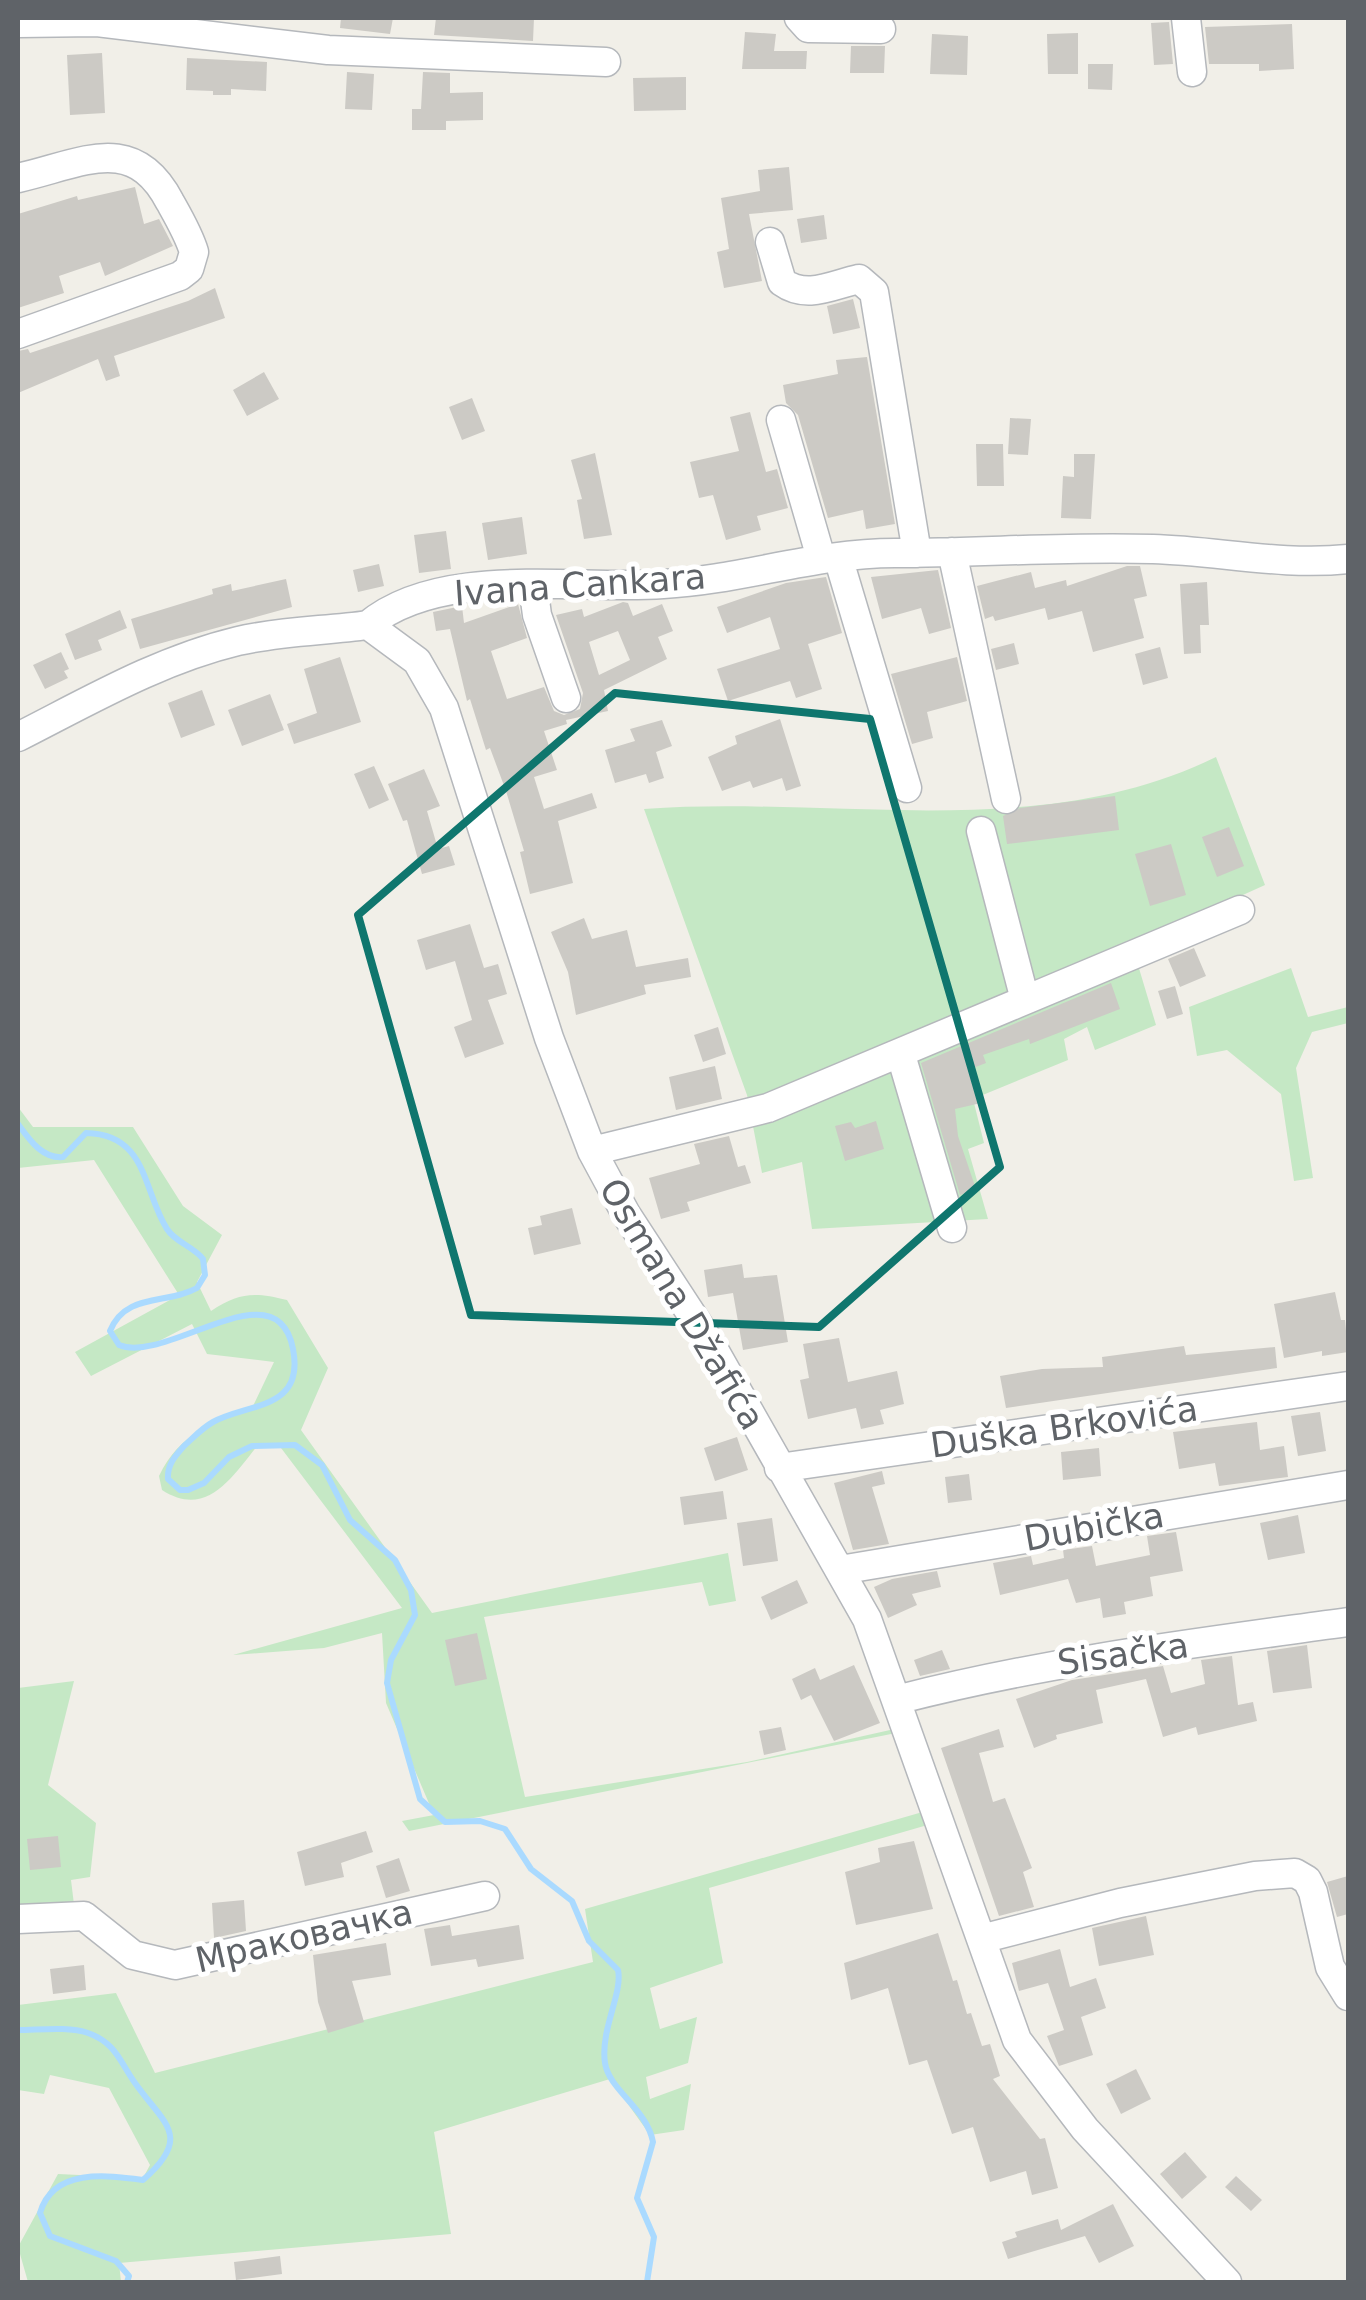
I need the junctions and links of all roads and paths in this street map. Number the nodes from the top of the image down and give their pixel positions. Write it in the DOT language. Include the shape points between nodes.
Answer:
graph roads {
  1 [pos="799,18"];
  2 [pos="1186,18"];
  3 [pos="18,23"];
  4 [pos="881,29"];
  5 [pos="606,62"];
  6 [pos="1192,72"];
  7 [pos="18,178"];
  8 [pos="770,242"];
  9 [pos="18,334"];
  10 [pos="780,420"];
  11 [pos="952,552"];
  12 [pos="917,553"];
  13 [pos="829,558"];
  14 [pos="1348,559"];
  15 [pos="533,584"];
  16 [pos="368,624"];
  17 [pos="566,698"];
  18 [pos="18,737"];
  19 [pos="907,788"];
  20 [pos="1006,799"];
  21 [pos="981,831"];
  22 [pos="1240,910"];
  23 [pos="1025,1000"];
  24 [pos="901,1056"];
  25 [pos="592,1151"];
  26 [pos="952,1228"];
  27 [pos="1348,1386"];
  28 [pos="779,1468"];
  29 [pos="1348,1485"];
  30 [pos="840,1570"];
  31 [pos="1348,1622"];
  32 [pos="900,1699"];
  33 [pos="485,1896"];
  34 [pos="18,1918"];
  35 [pos="981,1939"];
  36 [pos="1348,1996"];
  37 [pos="1227,2282"];
  1 -- 4 [label="street" via="808,28"];
  2 -- 6 [label="street"];
  3 -- 5 [label="street" via="97,22 328,50"];
  7 -- 9 [label="street" via="114,157 133,160 158,179 194,252 180,276"];
  8 -- 12 [label="street" via="782,282 794,290 859,279 874,292"];
  10 -- 13 [label="street"];
  11 -- 12 [label="street, Ivana Cankara"];
  11 -- 14 [label="street, Ivana Cankara" via="1149,549 1274,562"];
  11 -- 20 [label="street"];
  12 -- 13 [label="street, Ivana Cankara"];
  13 -- 15 [label="street, Ivana Cankara" via="668,584"];
  13 -- 19 [label="street"];
  15 -- 16 [label="street, Ivana Cankara" via="442,593 405,602"];
  15 -- 17 [label="street"];
  16 -- 18 [label="street" via="235,642 155,668"];
  16 -- 25 [label="street, Osmana Džafića" via="417,662 444,708"];
  21 -- 23 [label="street"];
  22 -- 23 [label="street"];
  23 -- 24 [label="street"];
  24 -- 25 [label="street" via="768,1108"];
  24 -- 26 [label="street"];
  25 -- 28 [label="street, Osmana Džafića" via="710,1341"];
  27 -- 28 [label="street, Duška Brkovića"];
  28 -- 30 [label="street, Osmana Džafića"];
  29 -- 30 [label="street, Dubička"];
  30 -- 32 [label="street, Osmana Džafića"];
  31 -- 32 [label="street, Sisačka" via="1103,1655"];
  32 -- 35 [label="street, Osmana Džafića"];
  33 -- 34 [label="street, Мраковачка" via="175,1965 133,1955 84,1916"];
  35 -- 36 [label="street" via="1120,1903 1295,1873 1313,1892 1330,1967"];
  35 -- 37 [label="street, Osmana Džafića" via="1018,2040 1045,2080"];
}
